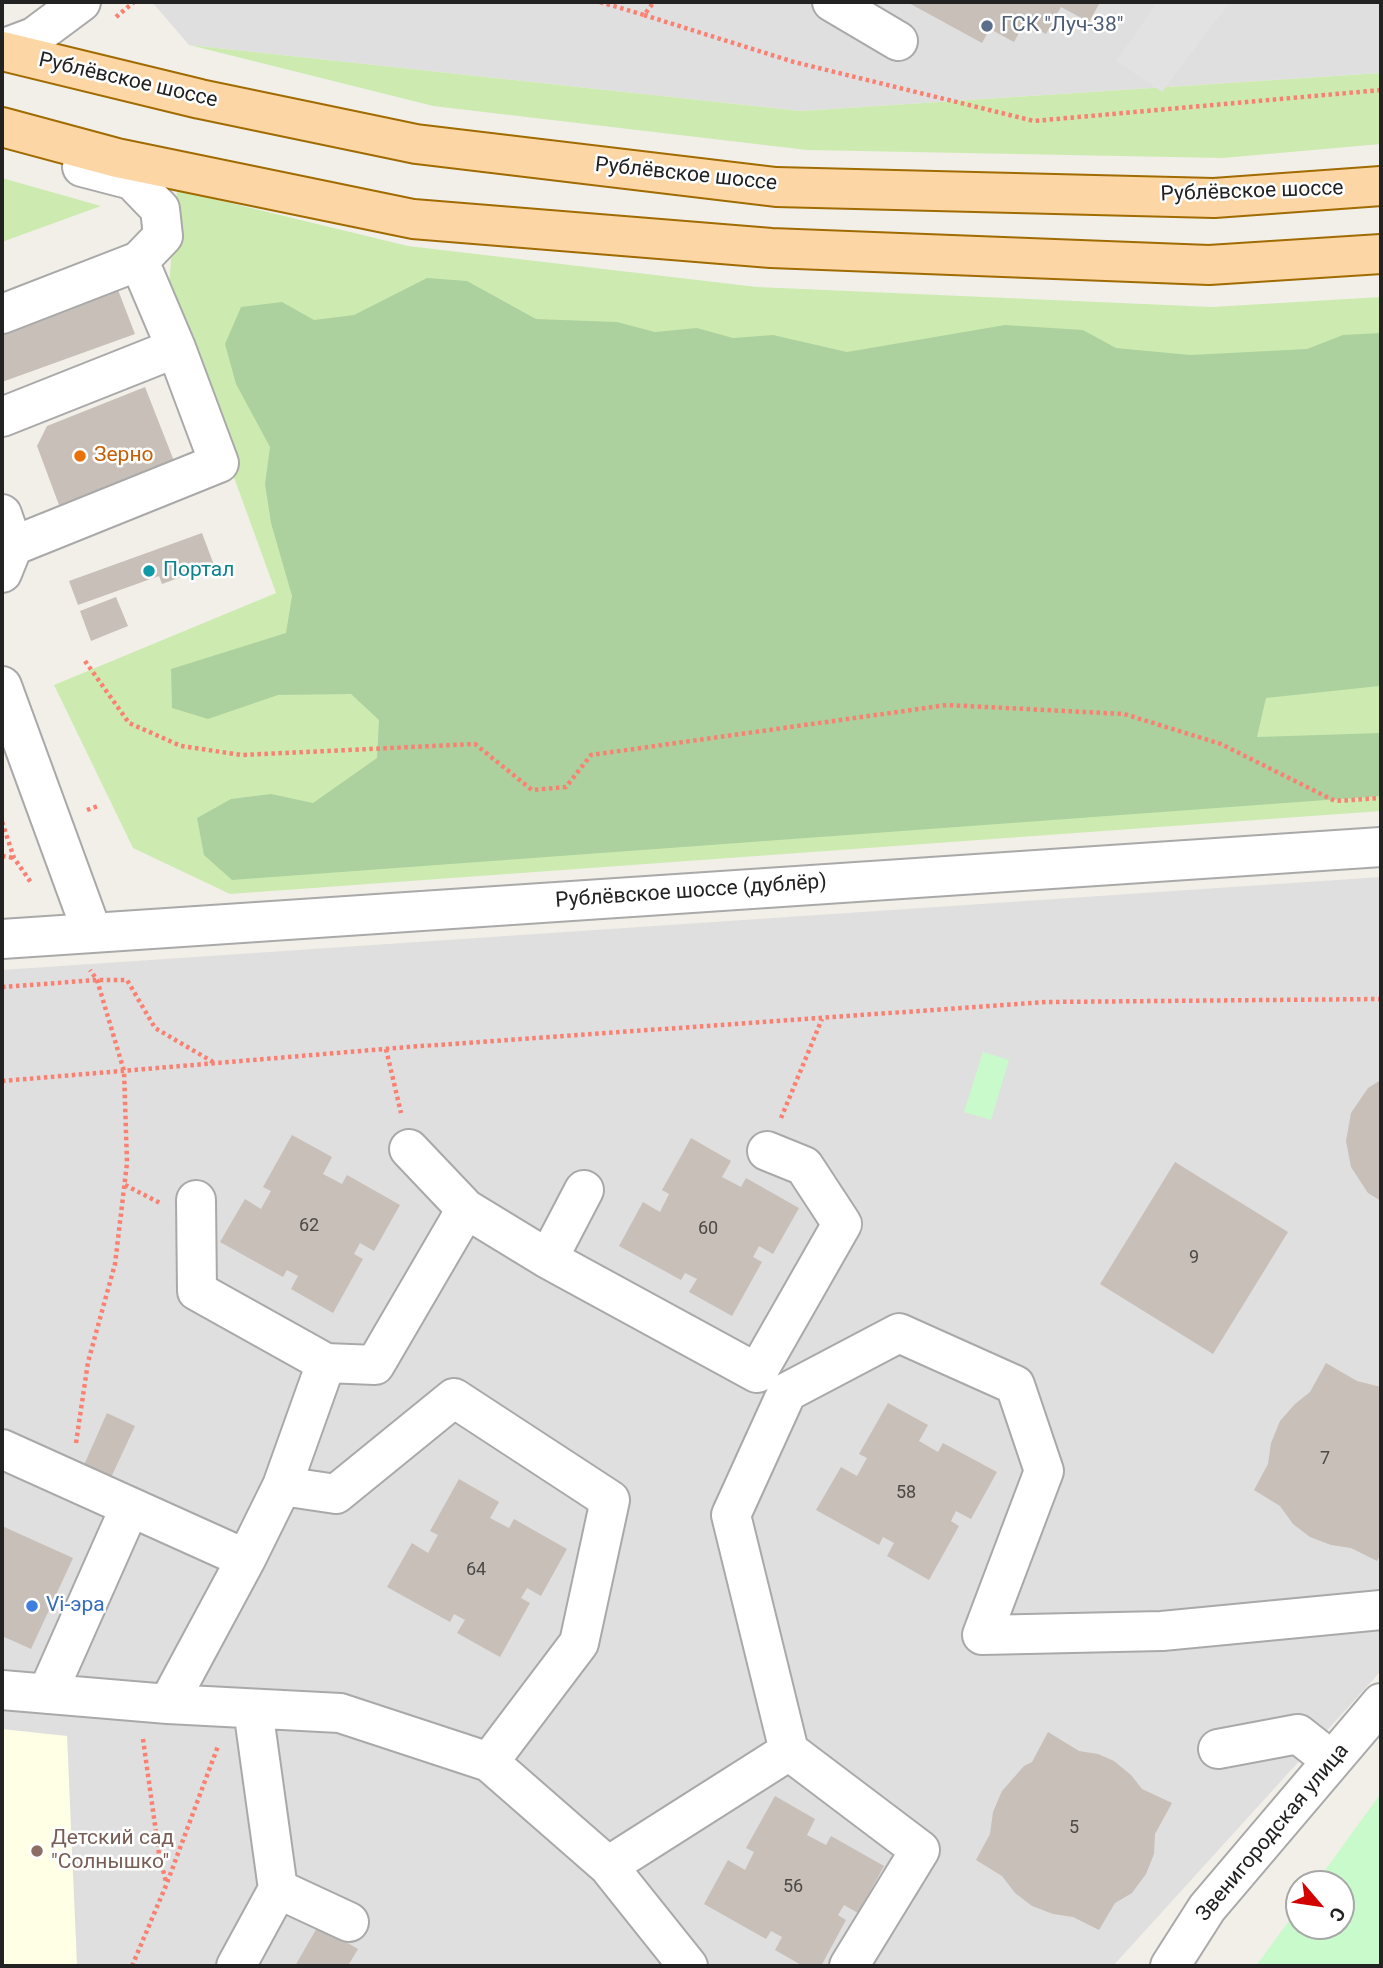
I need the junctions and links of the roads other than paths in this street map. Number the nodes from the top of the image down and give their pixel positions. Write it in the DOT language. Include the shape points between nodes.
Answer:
graph roads {
  1 [pos="81,2"];
  2 [pos="832,2"];
  3 [pos="898,41"];
  4 [pos="2,50"];
  5 [pos="2,127"];
  6 [pos="2,146"];
  7 [pos="1381,186"];
  8 [pos="1381,254"];
  9 [pos="139,261"];
  10 [pos="2,314"];
  11 [pos="176,348"];
  12 [pos="2,417"];
  13 [pos="6,544"];
  14 [pos="2,686"];
  15 [pos="1381,847"];
  16 [pos="92,932"];
  17 [pos="2,939"];
  18 [pos="409,1149"];
  19 [pos="767,1151"];
  20 [pos="584,1190"];
  21 [pos="196,1200"];
  22 [pos="466,1209"];
  23 [pos="548,1259"];
  24 [pos="326,1363"];
  25 [pos="772,1383"];
  26 [pos="2,1449"];
  27 [pos="282,1486"];
  28 [pos="130,1507"];
  29 [pos="246,1559"];
  30 [pos="1381,1610"];
  31 [pos="2,1690"];
  32 [pos="47,1694"];
  33 [pos="153,1703"];
  34 [pos="1381,1703"];
  35 [pos="243,1708"];
  36 [pos="1218,1749"];
  37 [pos="789,1751"];
  38 [pos="1331,1760"];
  39 [pos="489,1762"];
  40 [pos="608,1866"];
  41 [pos="278,1889"];
  42 [pos="349,1922"];
  43 [pos="236,1966"];
  44 [pos="688,1966"];
  45 [pos="849,1966"];
  46 [pos="1170,1966"];
  1 -- 4 [label="street" via="34,37"];
  2 -- 3 [label="street"];
  4 -- 7 [label="main road, Рублёвское шоссе" via="200,99 416,144 776,187 1214,198"];
  5 -- 8 [label="main road" via="117,158 414,219 771,248 1209,265"];
  6 -- 9 [label="street" via="132,180 160,209 163,236"];
  9 -- 10 [label="street"];
  9 -- 11 [label="street"];
  11 -- 12 [label="street"];
  11 -- 13 [label="street" via="219,463"];
  14 -- 16 [label="street"];
  15 -- 16 [label="street, Рублёвское шоссе (дублёр)"];
  16 -- 17 [label="street, Рублёвское шоссе (дублёр)"];
  18 -- 22 [label="street"];
  19 -- 25 [label="street" via="804,1166 842,1224"];
  20 -- 23 [label="street"];
  21 -- 24 [label="street" via="197,1291"];
  22 -- 23 [label="street"];
  22 -- 24 [label="street" via="375,1365"];
  23 -- 25 [label="street"];
  24 -- 27 [label="street"];
  25 -- 30 [label="street" via="899,1333 1015,1385 1044,1471 982,1635 1162,1631"];
  25 -- 37 [label="street" via="731,1515"];
  26 -- 28 [label="street"];
  27 -- 29 [label="street"];
  27 -- 39 [label="street" via="336,1494 454,1398 610,1500 579,1643"];
  28 -- 29 [label="street"];
  28 -- 32 [label="street"];
  29 -- 33 [label="street"];
  31 -- 32 [label="street"];
  32 -- 33 [label="street"];
  33 -- 35 [label="street"];
  34 -- 38 [label="street, Звенигородская улица"];
  35 -- 39 [label="street" via="340,1713"];
  35 -- 41 [label="street"];
  36 -- 38 [label="street" via="1298,1734"];
  37 -- 40 [label="street"];
  37 -- 45 [label="street" via="920,1850"];
  38 -- 46 [label="street, Звенигородская улица" via="1207,1908"];
  39 -- 40 [label="street"];
  40 -- 44 [label="street"];
  41 -- 42 [label="street"];
  41 -- 43 [label="street"];
}
